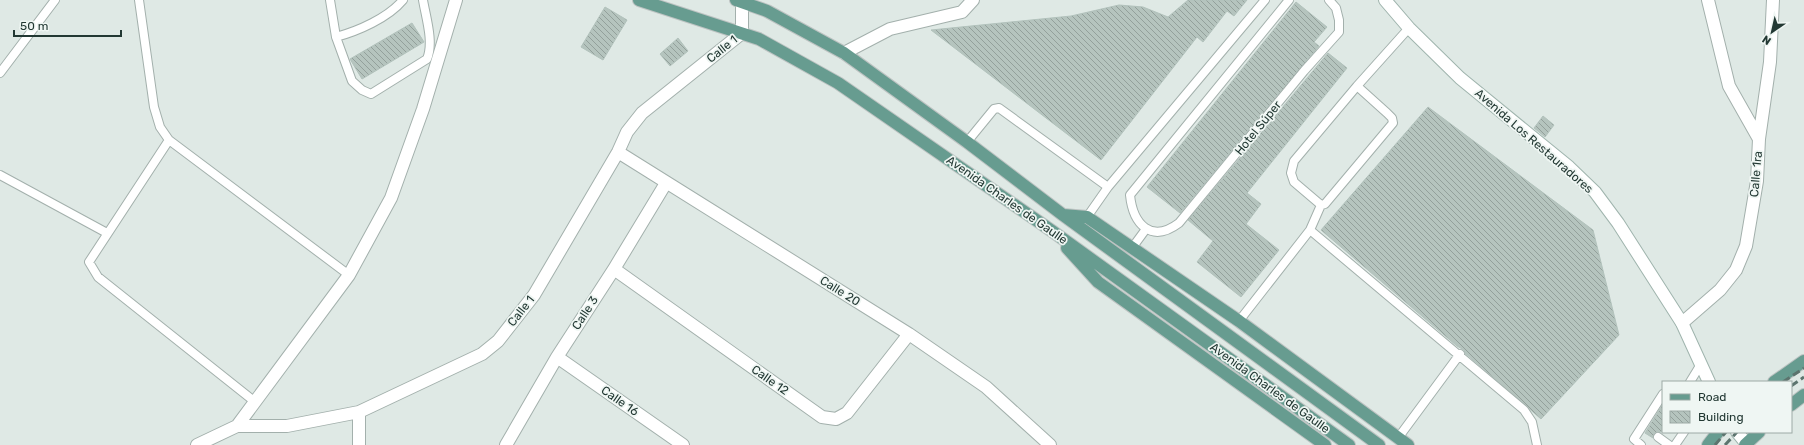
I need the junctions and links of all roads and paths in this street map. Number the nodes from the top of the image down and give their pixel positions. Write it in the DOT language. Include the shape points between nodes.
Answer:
graph roads {
  1 [pos="56,0"];
  2 [pos="139,0"];
  3 [pos="330,0"];
  4 [pos="403,0"];
  5 [pos="423,0"];
  6 [pos="456,0"];
  7 [pos="639,0"];
  8 [pos="974,0"];
  9 [pos="1265,0"];
  10 [pos="1289,0"];
  11 [pos="1329,0"];
  12 [pos="1385,0"];
  13 [pos="1708,0"];
  14 [pos="1773,0"];
  15 [pos="739,1"];
  16 [pos="1409,28"];
  17 [pos="742,32"];
  18 [pos="336,37"];
  19 [pos="844,53"];
  20 [pos="0,73"];
  21 [pos="1357,86"];
  22 [pos="1758,139"];
  23 [pos="169,140"];
  24 [pos="967,142"];
  25 [pos="618,152"];
  26 [pos="0,175"];
  27 [pos="666,183"];
  28 [pos="1108,187"];
  29 [pos="1321,205"];
  30 [pos="1063,215"];
  31 [pos="1087,218"];
  32 [pos="1146,229"];
  33 [pos="1310,230"];
  34 [pos="1052,231"];
  35 [pos="107,233"];
  36 [pos="1132,248"];
  37 [pos="614,269"];
  38 [pos="349,275"];
  39 [pos="1238,321"];
  40 [pos="1682,323"];
  41 [pos="909,334"];
  42 [pos="1460,354"];
  43 [pos="557,357"];
  44 [pos="1804,361"];
  45 [pos="1701,364"];
  46 [pos="1691,381"];
  47 [pos="1709,381"];
  48 [pos="1775,381"];
  49 [pos="1804,395"];
  50 [pos="1662,396"];
  51 [pos="254,401"];
  52 [pos="1792,404"];
  53 [pos="359,412"];
  54 [pos="236,426"];
  55 [pos="1683,433"];
  56 [pos="1717,433"];
  57 [pos="1739,433"];
  58 [pos="1658,437"];
  59 [pos="1752,441"];
  60 [pos="1403,442"];
  61 [pos="510,443"];
  62 [pos="1320,444"];
  63 [pos="197,445"];
  64 [pos="359,445"];
  65 [pos="683,445"];
  66 [pos="1050,445"];
  67 [pos="1349,445"];
  68 [pos="1379,445"];
  69 [pos="1537,445"];
  70 [pos="1641,445"];
  71 [pos="1669,445"];
  72 [pos="1675,445"];
  73 [pos="1708,445"];
  1 -- 20 [label="lane"];
  2 -- 23 [label="lane" via="154,107 160,127"];
  3 -- 18 [label="lane"];
  4 -- 18 [label="lane" via="397,7 356,31"];
  5 -- 18 [label="lane" via="430,43 427,59 371,94 352,81"];
  6 -- 38 [label="street" via="423,109 391,198"];
  7 -- 17 [label="main road, Avenida Charles de Gaulle"];
  8 -- 19 [label="street" via="962,12 890,29"];
  9 -- 28 [label="lane"];
  10 -- 32 [label="lane" via="1130,195 1131,209"];
  11 -- 32 [label="lane, Hotel Súper" via="1336,8 1338,32 1179,223 1158,233"];
  12 -- 16 [label="street, Avenida Los Restauradores"];
  13 -- 22 [label="street" via="1729,86"];
  14 -- 22 [label="street, Calle 1ra" via="1770,62"];
  15 -- 17 [label="street"];
  15 -- 19 [label="main road, Avenida Charles de Gaulle" via="767,11"];
  16 -- 21 [label="lane"];
  16 -- 40 [label="street, Avenida Los Restauradores" via="1460,78 1595,192 1618,223"];
  17 -- 25 [label="street, Calle 1" via="642,113 627,132"];
  17 -- 34 [label="main road, Avenida Charles de Gaulle" via="838,82"];
  19 -- 24 [label="main road, Avenida Charles de Gaulle"];
  21 -- 29 [label="lane" via="1294,161 1291,173 1294,182"];
  21 -- 29 [label="lane" via="1392,118 1393,123 1325,204"];
  22 -- 40 [label="street, Calle 1ra" via="1757,180 1746,246 1736,270 1720,290"];
  23 -- 35 [label="lane"];
  23 -- 38 [label="lane"];
  24 -- 28 [label="lane" via="994,109 999,108"];
  24 -- 30 [label="main road, Avenida Charles de Gaulle"];
  25 -- 27 [label="street, Calle 20"];
  25 -- 53 [label="street, Calle 1" via="534,295 498,341 482,354"];
  26 -- 35 [label="lane"];
  27 -- 37 [label="street, Calle 3"];
  27 -- 41 [label="street, Calle 20"];
  28 -- 31 [label="lane"];
  29 -- 33 [label="lane"];
  30 -- 31 [label="main road"];
  30 -- 68 [label="main road, Avenida Charles de Gaulle"];
  31 -- 36 [label="main road"];
  32 -- 36 [label="lane"];
  33 -- 39 [label="lane"];
  33 -- 42 [label="lane"];
  34 -- 62 [label="main road" via="1098,282"];
  34 -- 67 [label="main road, Avenida Charles de Gaulle"];
  35 -- 51 [label="lane" via="89,262 98,277"];
  36 -- 39 [label="main road"];
  37 -- 41 [label="street, Calle 12" via="822,417 836,418 847,413"];
  37 -- 43 [label="street, Calle 3"];
  38 -- 51 [label="street"];
  39 -- 60 [label="main road"];
  40 -- 45 [label="street, Avenida Los Restauradores"];
  41 -- 66 [label="street, Calle 20" via="986,387"];
  42 -- 60 [label="lane"];
  42 -- 69 [label="lane" via="1524,410 1532,422"];
  43 -- 61 [label="street, Calle 3"];
  43 -- 65 [label="street, Calle 16"];
  44 -- 48 [label="main road"];
  45 -- 46 [label="lane"];
  45 -- 47 [label="street, Avenida Los Restauradores"];
  49 -- 52 [label="main road"];
  50 -- 70 [label="lane" via="1634,440"];
  51 -- 54 [label="street"];
  53 -- 54 [label="street, Calle 1" via="287,426"];
  53 -- 64 [label="street"];
  54 -- 63 [label="street, Calle 1"];
  55 -- 72 [label="lane"];
  56 -- 73 [label="main road"];
  57 -- 59 [label="street"];
  58 -- 71 [label="lane"];
}
